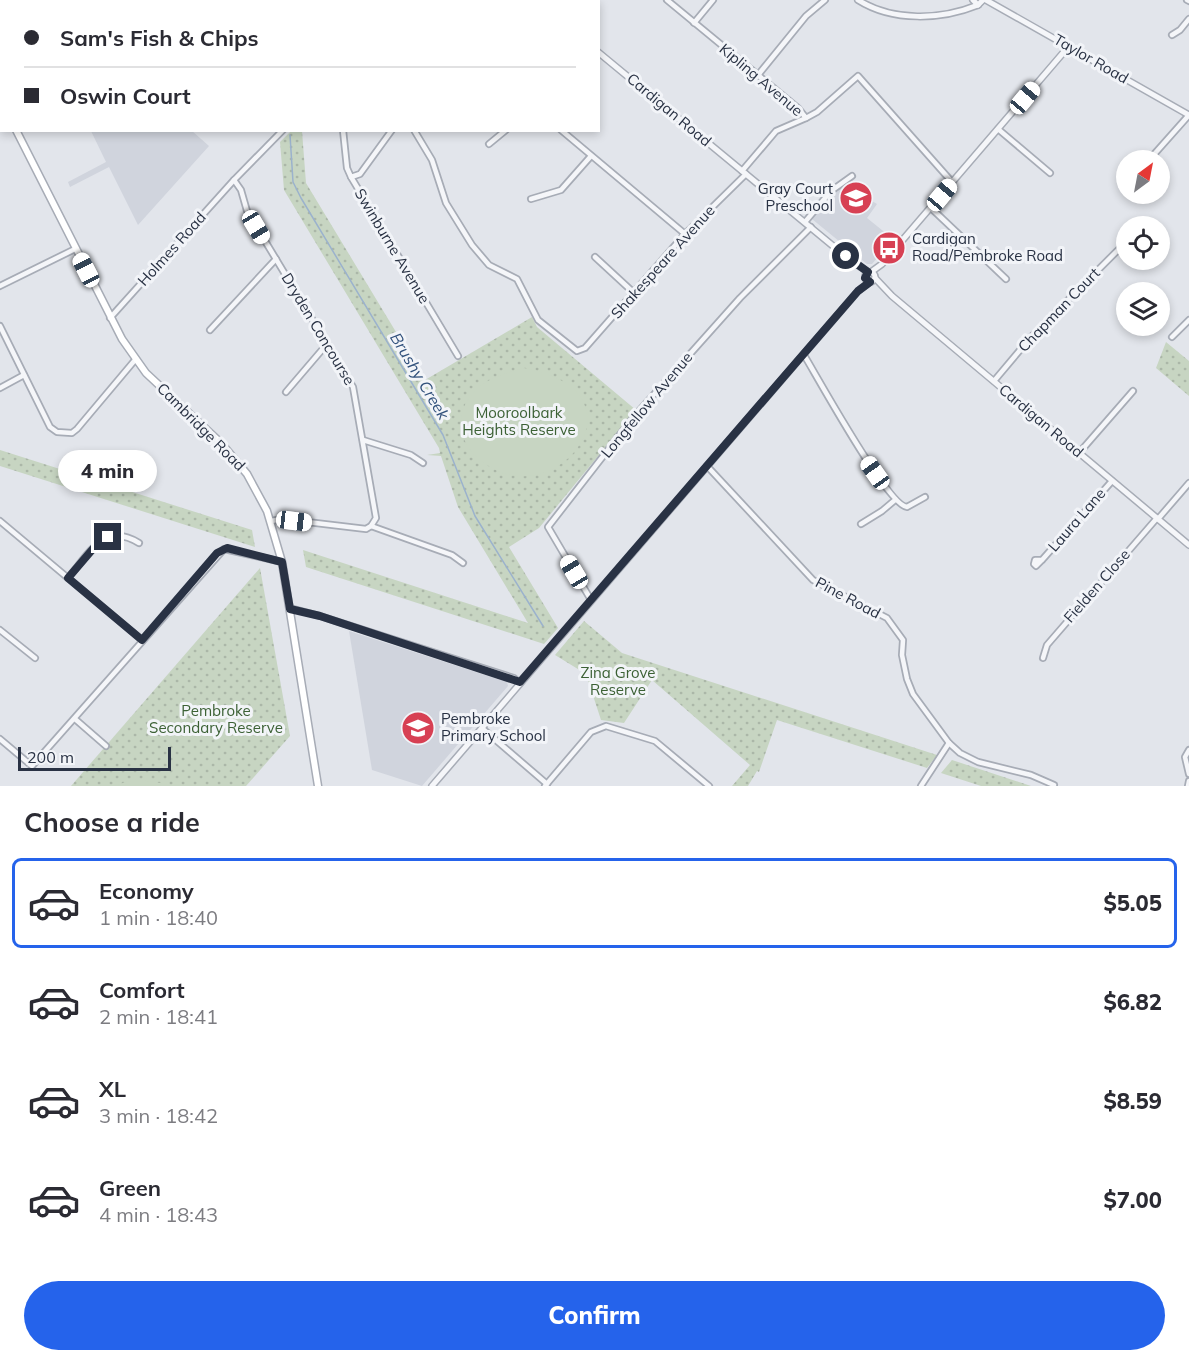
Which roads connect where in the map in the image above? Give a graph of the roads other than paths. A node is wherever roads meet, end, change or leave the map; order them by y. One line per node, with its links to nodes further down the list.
1 (667, 0): 7 (street, Kipling Avenue)
2 (713, 0): 7 (street)
3 (825, 0): 11 (street)
4 (858, 0): 5 (street, Taylor Road)
5 (979, 1): 9 (street, Taylor Road)
6 (1189, 19): 8 (street)
7 (694, 23): 11 (street, Kipling Avenue)
8 (1172, 35)
9 (1069, 46): 12 (street, Taylor Road); 14 (street)
10 (600, 54): 25 (street, Cardigan Road)
11 (758, 75): 13 (street, Kipling Avenue)
12 (1189, 115): 23 (street)
13 (806, 118): 25 (street, Shakespeare Avenue); 30 (street, Kipling Avenue)
14 (998, 129): 26 (street); 30 (street)
15 (17, 132): 36 (main road, Cambridge Road)
16 (281, 132): 29 (street)
17 (343, 132): 28 (street, Swinburne Avenue)
18 (391, 132): 28 (street)
19 (415, 132): 43 (street, Shakespeare Avenue)
20 (504, 132): 22 (street)
21 (563, 132): 24 (street)
22 (489, 144)
23 (1158, 150)
24 (591, 156): 31 (street); 35 (street)
25 (744, 172): 33 (street, Cardigan Road); 35 (street, Shakespeare Avenue)
26 (1050, 172)
27 (852, 176): 33 (street)
28 (351, 177): 51 (street, Swinburne Avenue)
29 (234, 180): 39 (street, Dryden Concourse); 44 (street, Holmes Road)
30 (952, 182): 32 (street)
31 (531, 199)
32 (931, 208): 40 (street); 41 (street)
33 (805, 222): 34 (street, Cardigan Road)
34 (811, 227): 40 (street, Cardigan Road); 77 (street, Longfellow Avenue)
35 (685, 234): 43 (street, Shakespeare Avenue)
36 (75, 249): 42 (street); 44 (main road, Cambridge Road)
37 (1116, 252): 54 (street, Chapman Court)
38 (594, 256): 43 (street)
39 (276, 259): 47 (street); 49 (street, Dryden Concourse)
40 (870, 277): 50 (street); 54 (street, Cardigan Road)
41 (1006, 279)
42 (0, 286)
43 (634, 293)
44 (110, 318): 52 (main road, Cambridge Road)
45 (1189, 320): 48 (street)
46 (0, 326): 53 (street)
47 (210, 330)
48 (1172, 337)
49 (327, 344): 57 (street); 58 (street, Dryden Concourse)
50 (804, 355): 61 (street); 65 (street)
51 (458, 356)
52 (135, 360): 53 (street); 68 (main road, Cambridge Road)
53 (24, 375): 55 (street)
54 (994, 381): 59 (street, Cardigan Road)
55 (0, 388)
56 (1133, 391): 59 (street)
57 (286, 392)
58 (363, 440): 60 (street); 70 (street, Dryden Concourse)
59 (1079, 453): 62 (street, Cardigan Road)
60 (423, 463)
61 (707, 466): 77 (street); 87 (street, Pine Road)
62 (1112, 481): 66 (street, Cardigan Road); 73 (street, Laura Lane)
63 (1189, 483): 66 (street, Fielden Close)
64 (925, 497): 65 (street)
65 (895, 500): 69 (street)
66 (1158, 519): 72 (street, Cardigan Road); 82 (street, Fielden Close)
67 (0, 521): 76 (street)
68 (271, 521): 70 (street); 74 (main road, Cambridge Road)
69 (861, 524)
70 (371, 526): 75 (street)
71 (139, 543): 76 (street)
72 (1189, 545)
73 (1042, 560)
74 (282, 562): 78 (main road, Cambridge Road); 80 (street)
75 (463, 563)
76 (68, 578): 80 (street)
77 (591, 600): 83 (street)
78 (290, 609): 83 (street); 94 (main road, Cambridge Road)
79 (0, 630): 81 (street)
80 (142, 640): 84 (street)
81 (35, 658)
82 (1043, 658)
83 (520, 682): 85 (street)
84 (75, 718): 86 (street); 88 (street)
85 (483, 729): 92 (street); 95 (street)
86 (0, 740)
87 (949, 743): 93 (street, Pine Road); 97 (street)
88 (105, 746)
89 (1189, 750): 90 (street)
90 (1189, 774)
91 (1189, 781): 98 (street)
92 (546, 785): 96 (street)
93 (1054, 785)
94 (318, 786)
95 (432, 786)
96 (709, 786)
97 (921, 786)
98 (1188, 786)

